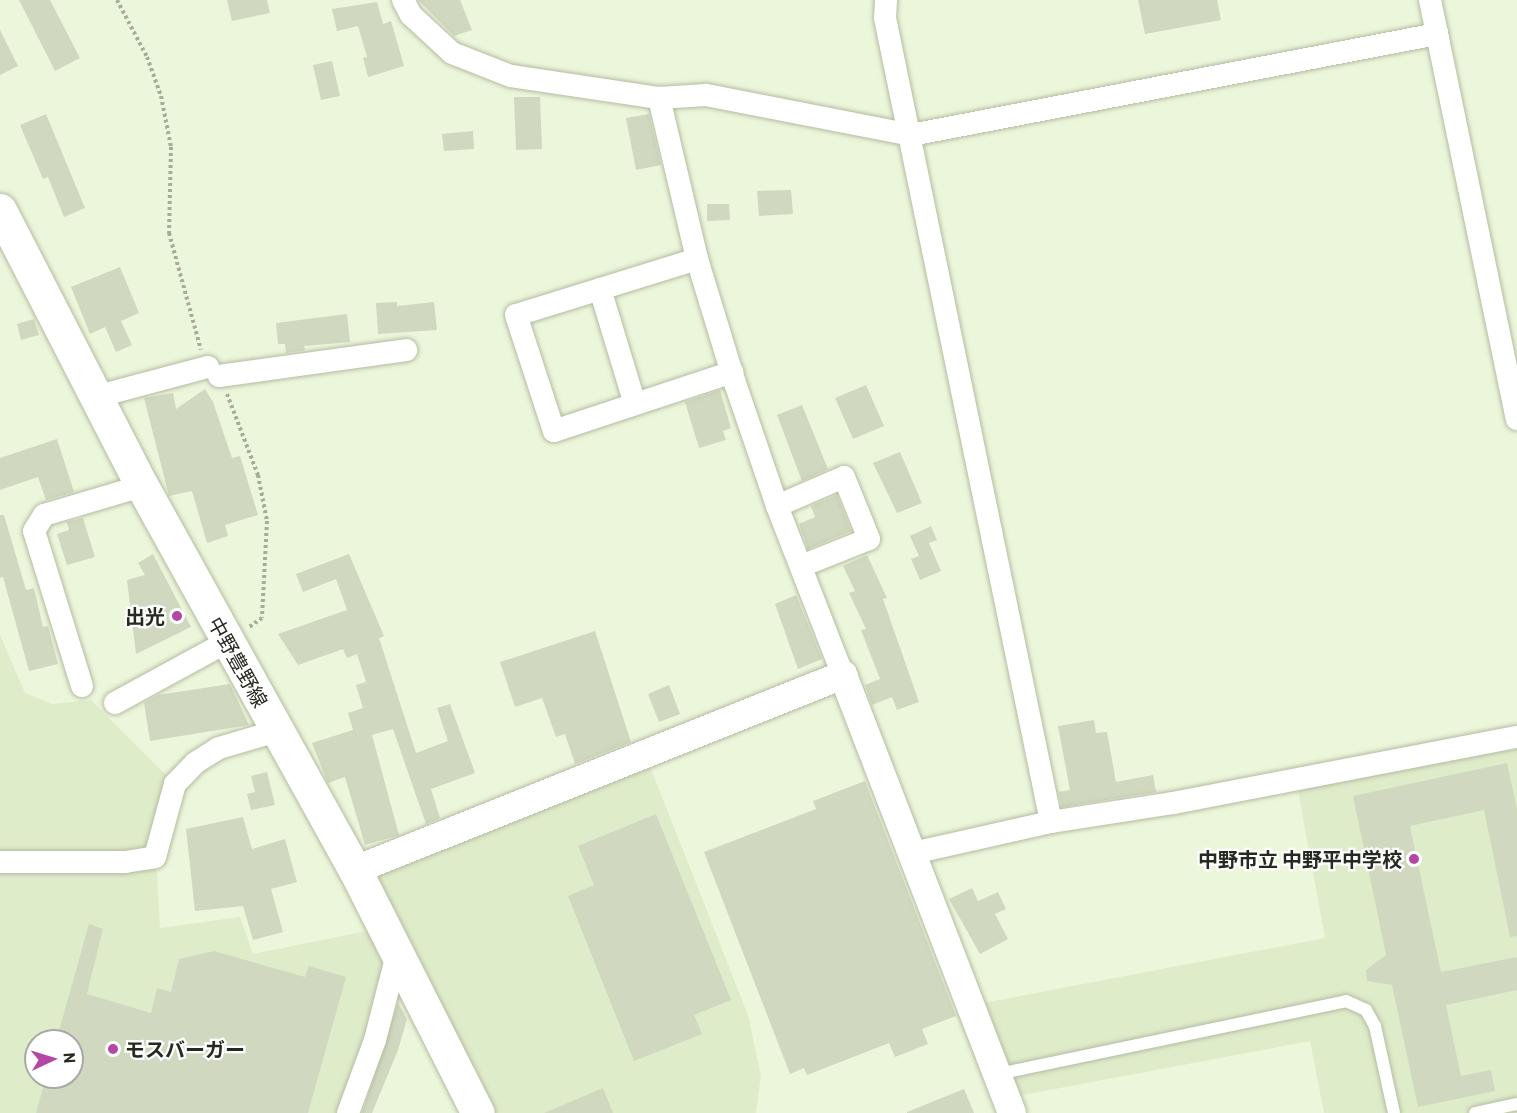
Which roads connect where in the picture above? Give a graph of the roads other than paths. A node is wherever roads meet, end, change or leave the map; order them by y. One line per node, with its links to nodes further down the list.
1 (403, 0): 5 (street)
2 (886, 0): 6 (street)
3 (1430, 0): 4 (street)
4 (1437, 34): 6 (street); 14 (street)
5 (659, 98): 6 (street); 8 (street)
6 (911, 135): 24 (street)
7 (3, 223): 12 (main road, 中野豊野線)
8 (697, 259): 9 (street); 11 (street)
9 (600, 289): 13 (street); 13 (street)
10 (406, 350): 12 (street)
11 (732, 372): 13 (street); 16 (street)
12 (95, 397): 15 (main road, 中野豊野線)
13 (635, 404)
14 (1517, 419)
15 (142, 486): 18 (main road, 中野豊野線); 20 (street)
16 (777, 506): 17 (street); 17 (street)
17 (801, 566): 19 (street)
18 (227, 642): 21 (street); 22 (main road, 中野豊野線)
19 (843, 675): 25 (street); 27 (street)
20 (82, 686)
21 (115, 703)
22 (277, 732): 26 (street); 27 (main road, 中野豊野線)
23 (1517, 737): 24 (street)
24 (1051, 822): 25 (street)
25 (913, 853): 29 (street)
26 (0, 862)
27 (354, 870): 28 (main road, 中野豊野線)
28 (396, 958): 31 (street); 32 (main road, 中野豊野線)
29 (998, 1074): 33 (street); 34 (lane)
30 (1517, 1104): 35 (lane)
31 (348, 1113)
32 (478, 1113)
33 (1012, 1113)
34 (1394, 1113)
35 (1475, 1113)

